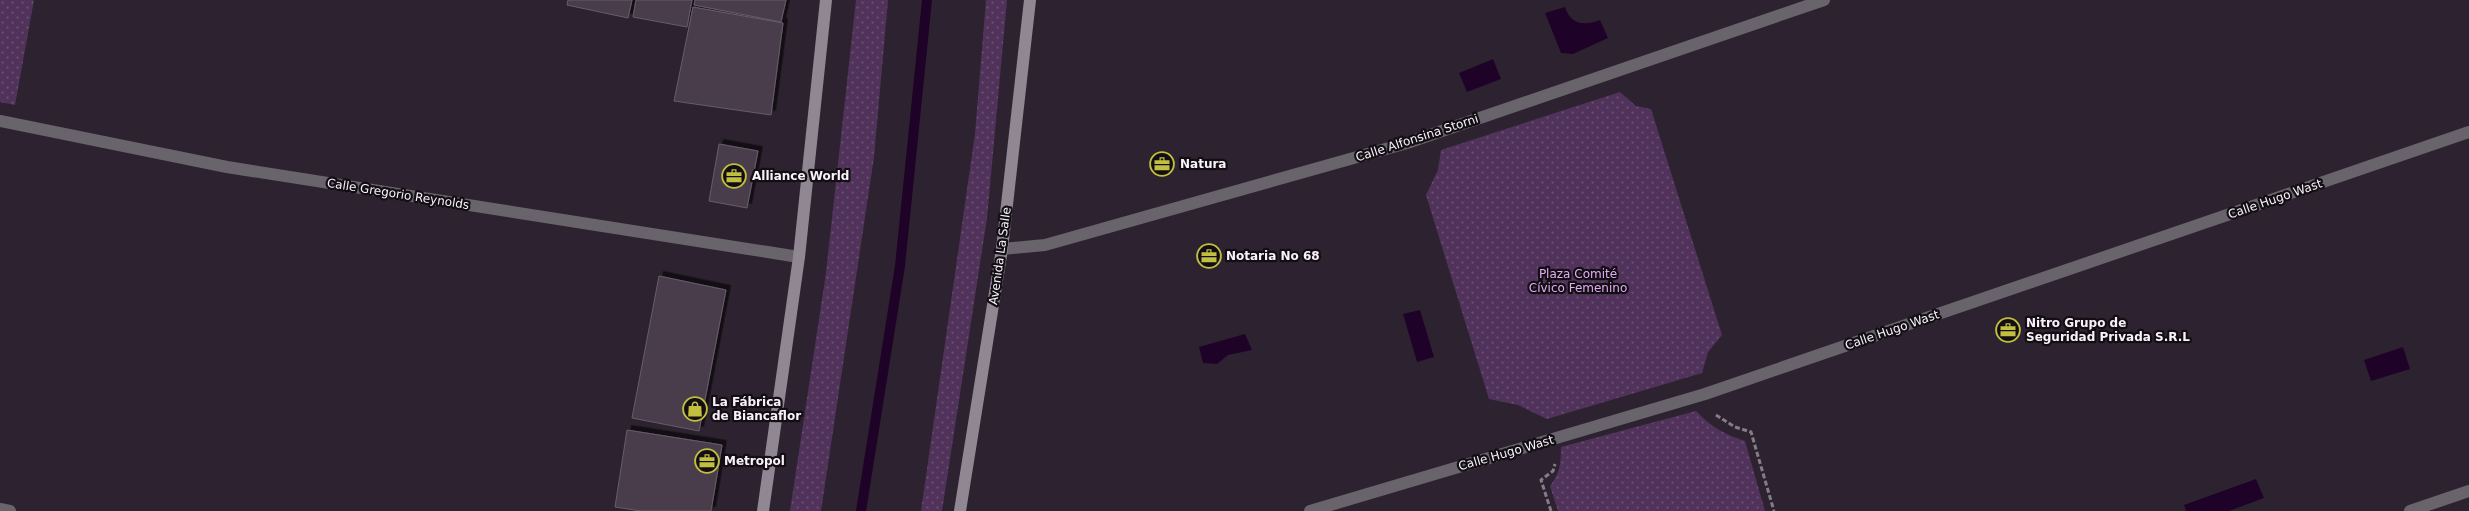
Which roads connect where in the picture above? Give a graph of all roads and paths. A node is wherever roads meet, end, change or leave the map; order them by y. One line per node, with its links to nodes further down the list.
1 (826, 0): 7 (main road)
2 (1030, 0): 6 (main road, Avenida La Salle)
3 (1824, 0): 6 (street, Calle Alfonsina Storni)
4 (0, 121): 7 (street, Calle Gregorio Reynolds)
5 (2469, 132): 8 (street, Calle Hugo Wast)
6 (1002, 249): 14 (main road, Avenida La Salle)
7 (799, 257): 13 (main road)
8 (1705, 394): 9 (street, Calle Hugo Wast); 17 (path)
9 (1552, 440): 15 (street, Calle Hugo Wast); 16 (path)
10 (2469, 491): 18 (street)
11 (0, 509): 12 (street)
12 (10, 511)
13 (763, 511)
14 (960, 511)
15 (1310, 511)
16 (1551, 511)
17 (1774, 511)
18 (2410, 511)

